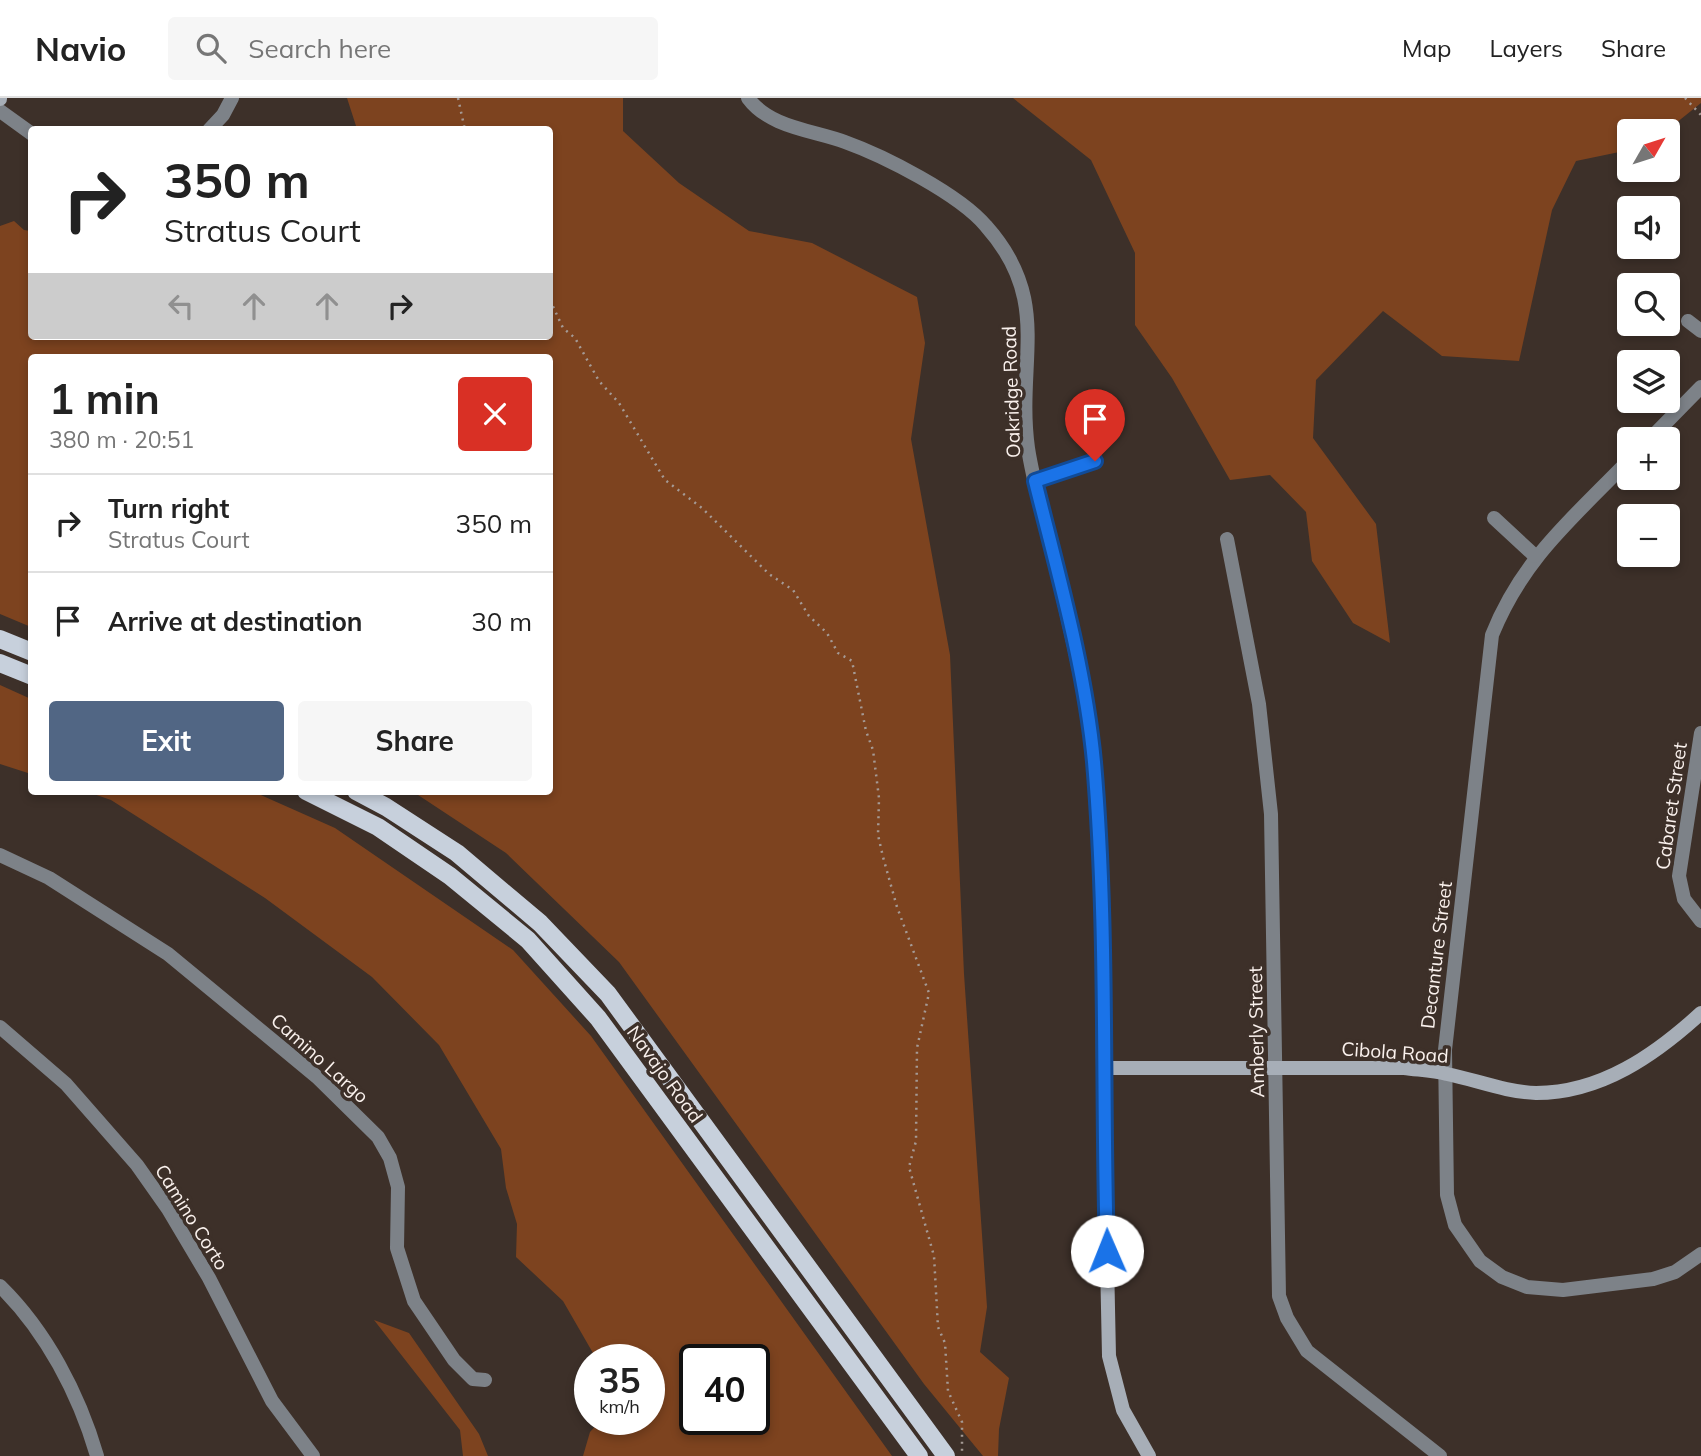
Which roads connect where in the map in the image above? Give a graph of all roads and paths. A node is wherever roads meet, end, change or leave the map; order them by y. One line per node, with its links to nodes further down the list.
1 (232, 98): 7 (street)
2 (458, 98): 8 (path)
3 (748, 98): 17 (street, Oakridge Road)
4 (1685, 98): 6 (path)
5 (0, 111): 9 (street)
6 (1701, 115)
7 (213, 126)
8 (464, 126)
9 (28, 131)
10 (553, 306): 38 (path)
11 (1688, 321): 12 (street)
12 (1701, 331)
13 (1701, 387): 14 (street)
14 (1662, 427)
15 (1095, 461): 17 (street)
16 (1617, 472): 20 (street, Decanture Street)
17 (1035, 481): 33 (street, Oakridge Road)
18 (1494, 518): 20 (street)
19 (1227, 539): 32 (street, Amberly Street)
20 (1535, 556): 34 (street, Decanture Street)
21 (0, 639): 22 (main road)
22 (28, 650)
23 (0, 663): 24 (main road)
24 (28, 674)
25 (1701, 733): 29 (street, Cabaret Street)
26 (314, 795): 41 (main road, Navajo Road)
27 (364, 795): 38 (main road, Navajo Road)
28 (0, 855): 37 (street, Camino Largo)
29 (1701, 921)
30 (1701, 1013): 34 (street, Cibola Road)
31 (0, 1027): 40 (street, Camino Corto)
32 (1276, 1066): 33 (street, Cibola Road); 34 (street, Cibola Road); 43 (street, Amberly Street)
33 (1103, 1068): 42 (street, Oakridge Road)
34 (1444, 1073): 35 (street, Decanture Street)
35 (1701, 1254)
36 (0, 1286): 39 (street)
37 (485, 1380)
38 (954, 1454)
39 (97, 1456)
40 (313, 1456)
41 (919, 1456)
42 (1149, 1456)
43 (1440, 1456)

